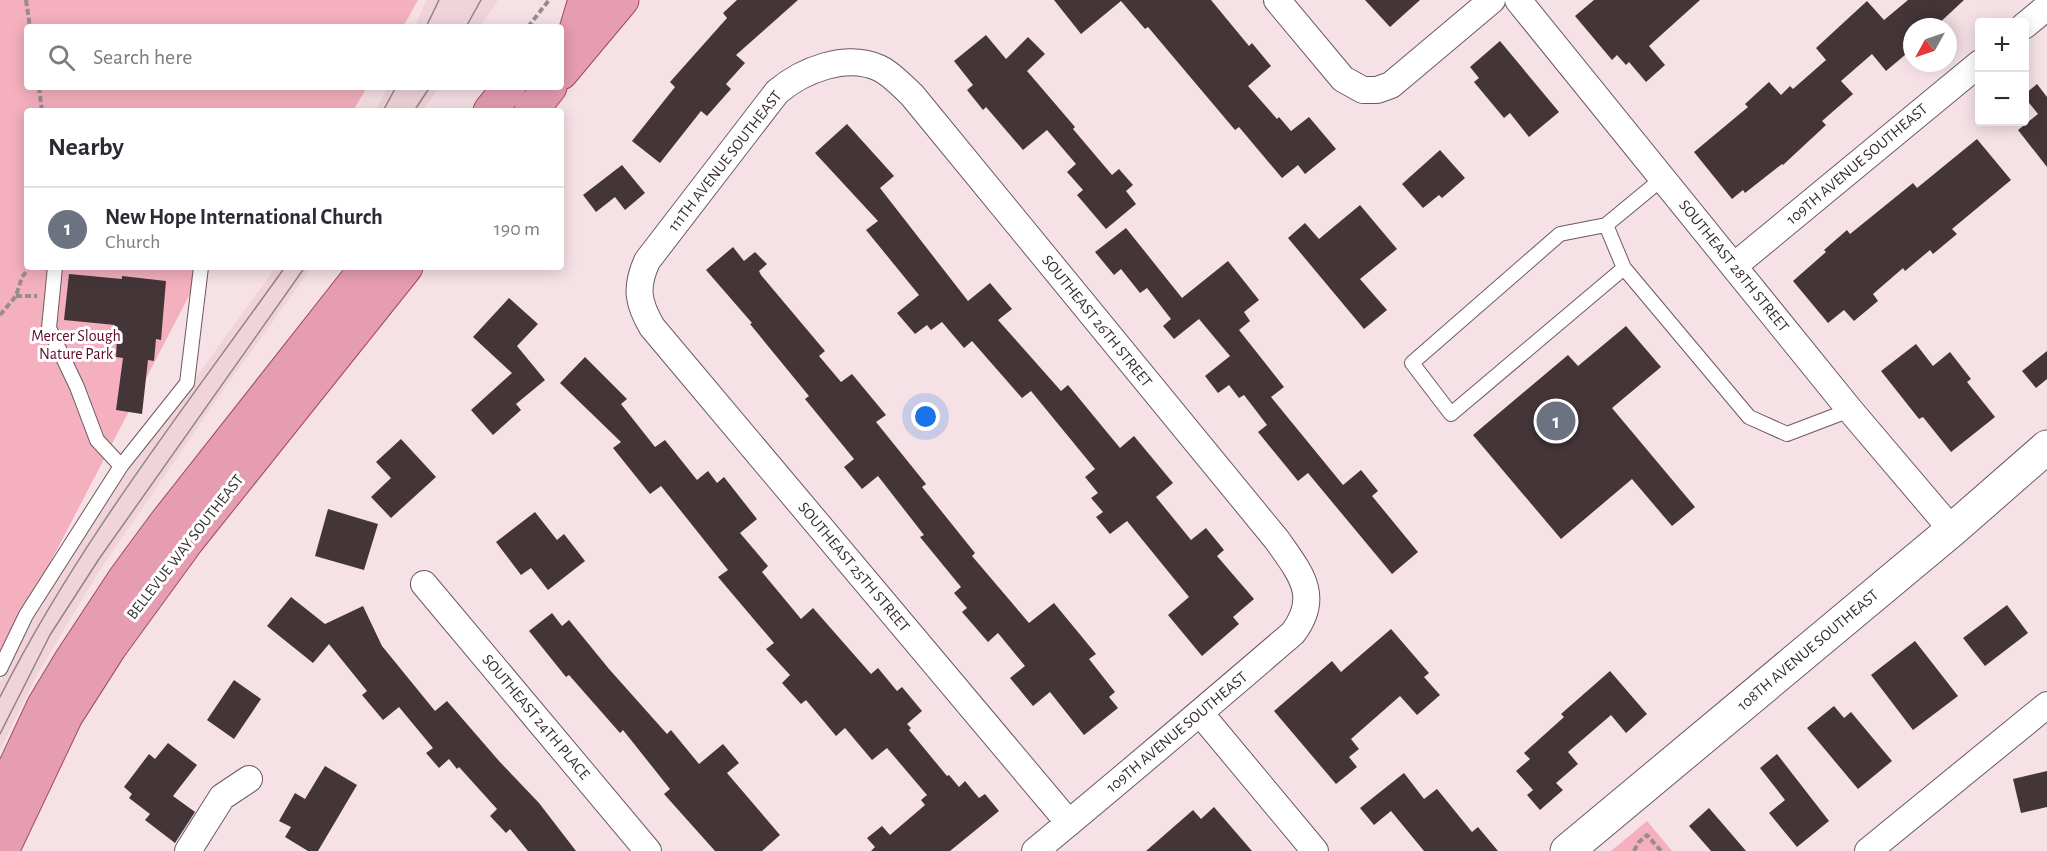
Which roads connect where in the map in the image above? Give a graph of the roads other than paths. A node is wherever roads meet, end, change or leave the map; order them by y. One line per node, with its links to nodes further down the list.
1 (577, 0): 9 (main road)
2 (585, 0): 11 (main road)
3 (622, 0): 13 (main road)
4 (1277, 0): 5 (street)
5 (1492, 0)
6 (1518, 0): 18 (street, SOUTHEAST 28TH STREET)
7 (2047, 7): 8 (street)
8 (2029, 23)
9 (558, 24)
10 (859, 63): 26 (street, 111TH AVENUE SOUTHEAST); 32 (street, SOUTHEAST 26TH STREET)
11 (564, 65)
12 (1975, 67): 20 (street, 109TH AVENUE SOUTHEAST)
13 (564, 68)
14 (507, 90): 16 (main road)
15 (548, 90): 17 (main road)
16 (492, 108)
17 (533, 108)
18 (1663, 178): 19 (lane); 20 (street, SOUTHEAST 28TH STREET)
19 (1606, 225): 21 (lane); 21 (lane)
20 (1734, 266): 27 (street, SOUTHEAST 28TH STREET)
21 (1624, 268): 27 (lane)
22 (55, 270): 29 (lane)
23 (201, 270): 29 (lane)
24 (365, 270): 37 (main road, BELLEVUE WAY SOUTHEAST)
25 (404, 270): 39 (main road, BELLEVUE WAY SOUTHEAST)
26 (642, 309): 38 (street, SOUTHEAST 25TH STREET)
27 (1850, 410): 30 (street, SOUTHEAST 28TH STREET)
28 (2047, 447): 30 (street, 108TH AVENUE SOUTHEAST)
29 (122, 466): 33 (lane)
30 (1952, 530): 44 (street, 108TH AVENUE SOUTHEAST)
31 (424, 584): 41 (street, SOUTHEAST 24TH PLACE)
32 (1307, 604): 35 (street, 109TH AVENUE SOUTHEAST)
33 (0, 669)
34 (2047, 705): 45 (street)
35 (1200, 713): 38 (street, 109TH AVENUE SOUTHEAST); 43 (street)
36 (249, 779): 40 (street)
37 (0, 799)
38 (1069, 824): 42 (street, 109TH AVENUE SOUTHEAST)
39 (2, 851)
40 (188, 851)
41 (648, 851)
42 (1035, 851)
43 (1315, 851)
44 (1567, 851)
45 (1868, 851)

